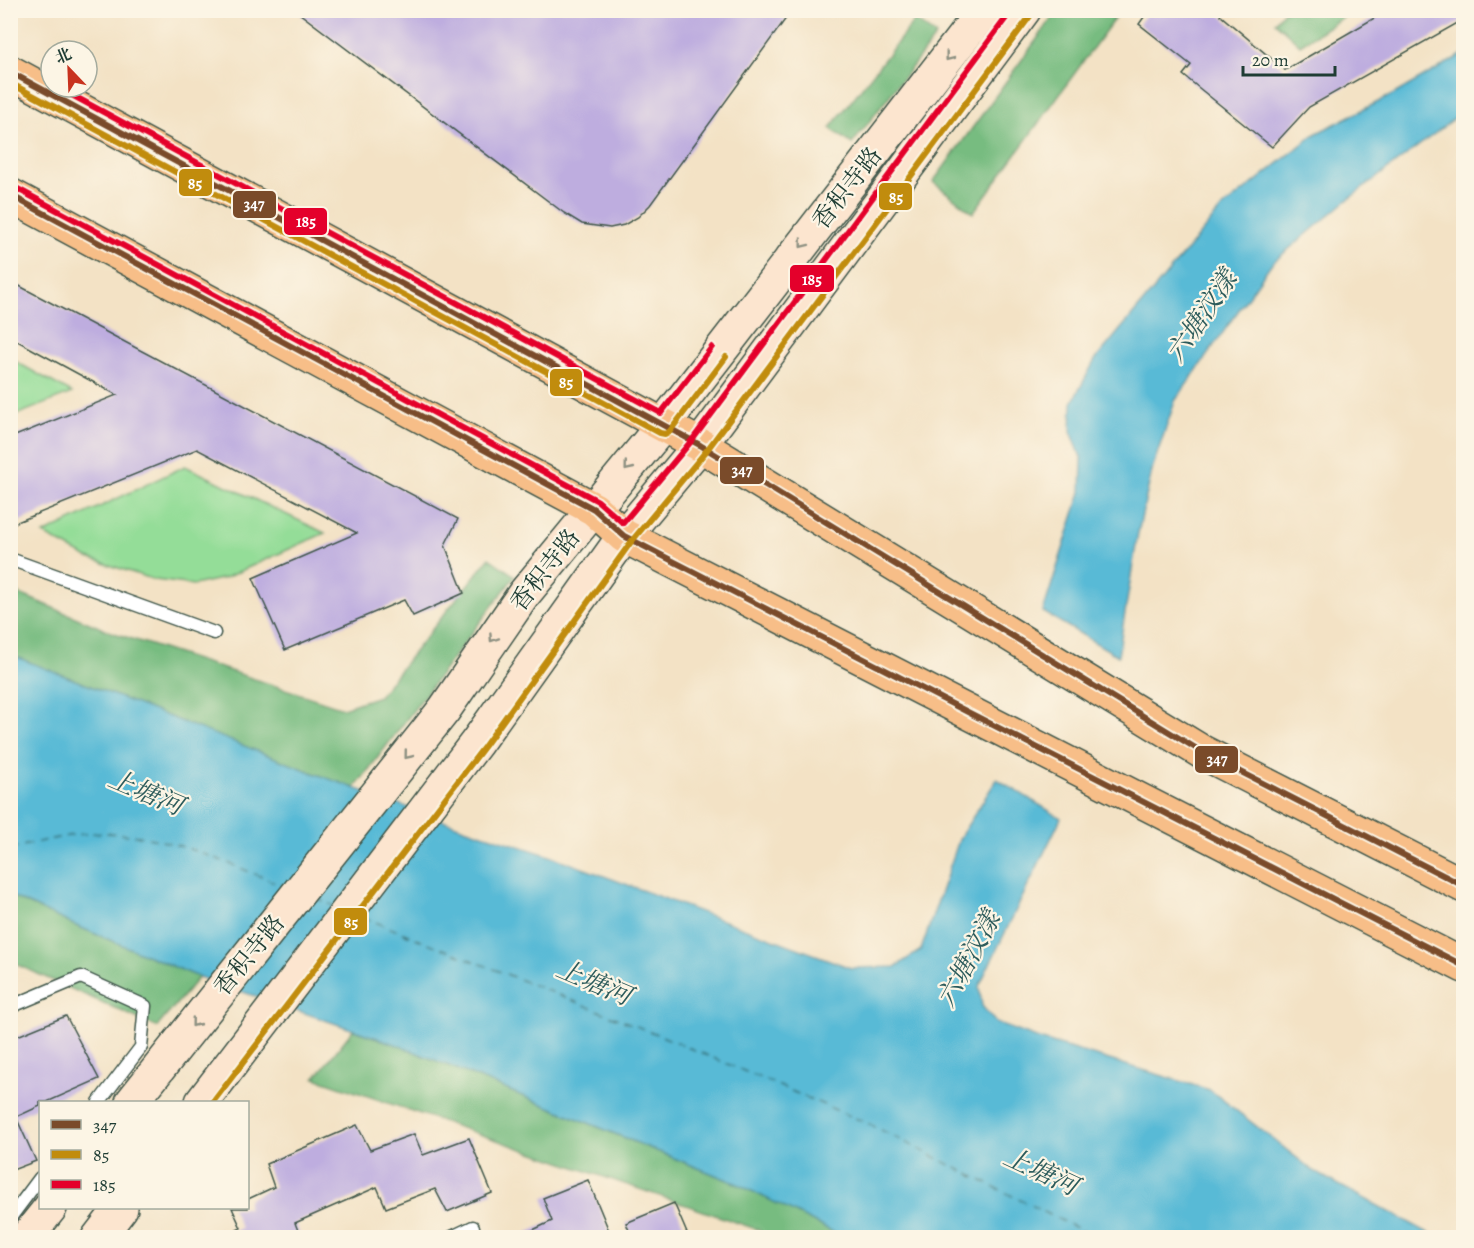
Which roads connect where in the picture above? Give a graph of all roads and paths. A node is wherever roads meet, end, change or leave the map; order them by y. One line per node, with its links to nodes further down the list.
1 (984, 10): 5 (main road, 香积寺路, one-way to 5)
2 (1024, 10): 6 (main road, 香积寺路)
3 (10, 72): 5 (main road)
4 (10, 195): 7 (main road)
5 (663, 425): 6 (main road); 7 (main road, 香积寺路, one-way to 7)
6 (700, 446): 8 (main road, 香积寺路); 11 (main road)
7 (594, 509): 8 (main road); 15 (main road, 香积寺路, one-way to 15)
8 (624, 536): 12 (main road); 16 (main road, 香积寺路)
9 (10, 559): 10 (lane)
10 (214, 633)
11 (1464, 886)
12 (1464, 966)
13 (10, 1008): 14 (lane)
14 (100, 1101)
15 (133, 1101)
16 (203, 1101)
17 (39, 1179): 20 (lane)
18 (49, 1209): 22 (main road)
19 (120, 1209): 23 (main road)
20 (10, 1218)
21 (474, 1227): 24 (lane)
22 (26, 1238)
23 (98, 1238)
24 (450, 1238)

